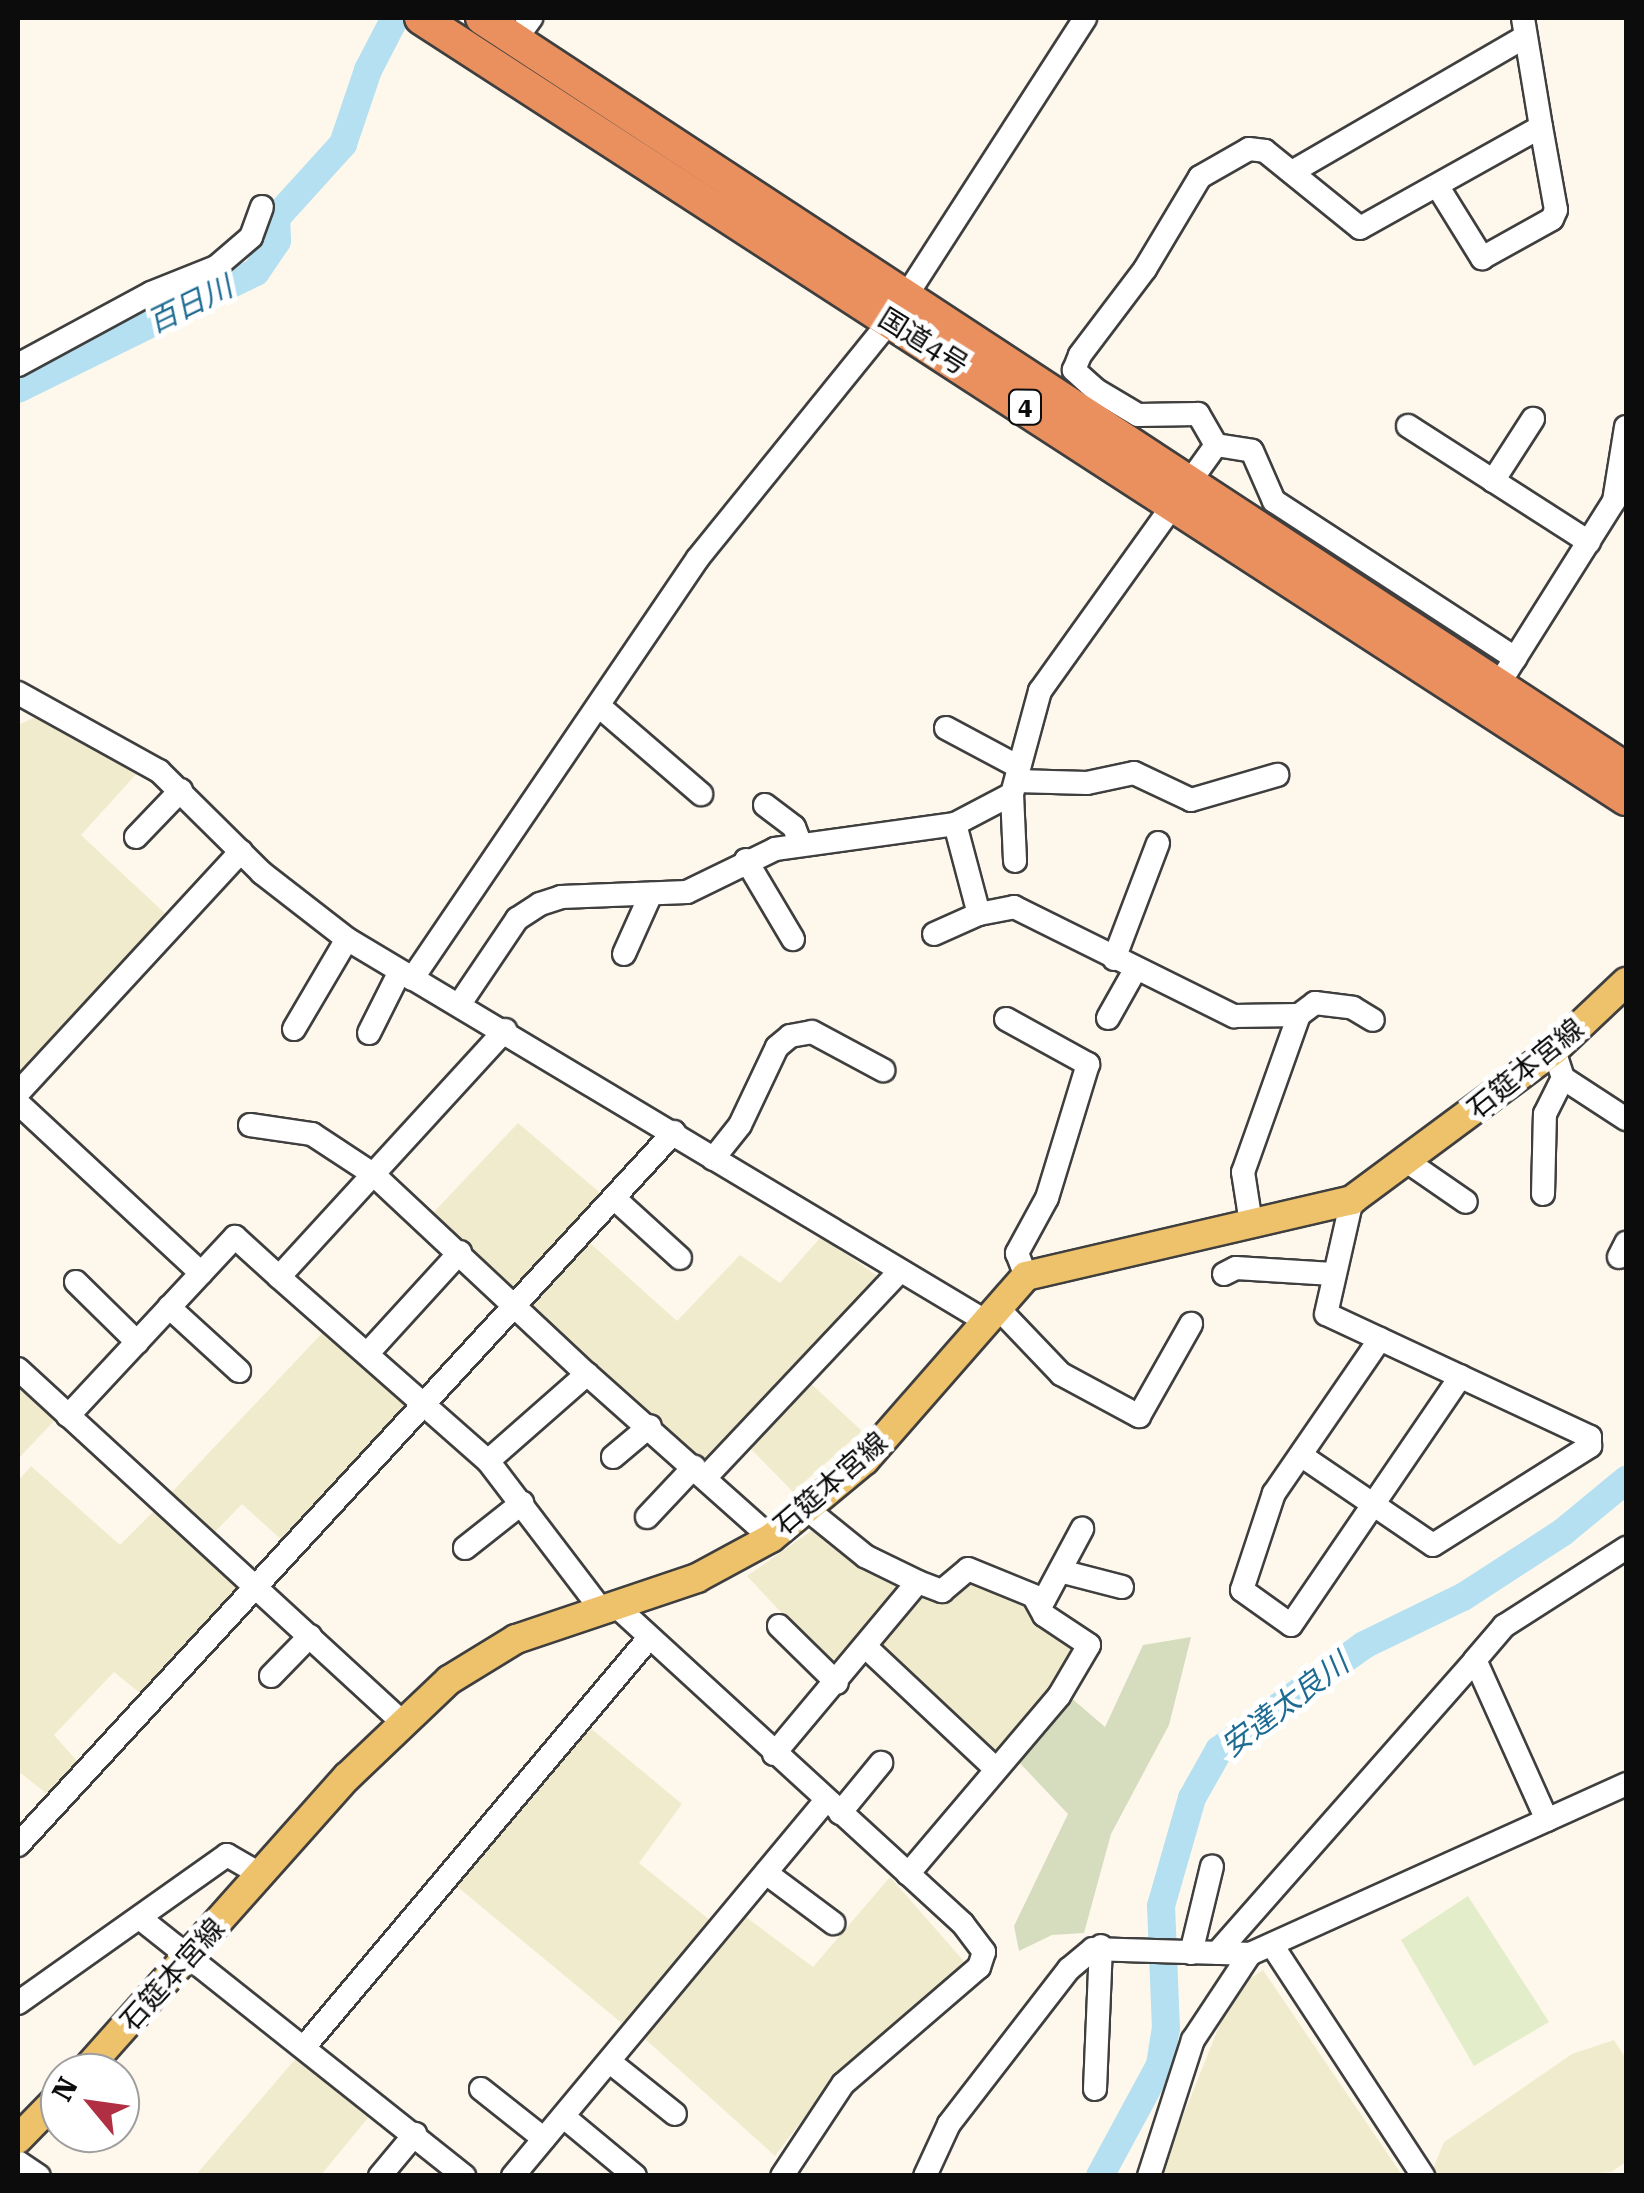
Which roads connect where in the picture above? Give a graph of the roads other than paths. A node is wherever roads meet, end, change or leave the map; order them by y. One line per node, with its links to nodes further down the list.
1 (421, 18): 10 (highway, 国道4号 / 4)
2 (482, 18): 5 (highway, 国道4号 / 4)
3 (1085, 18): 10 (street)
4 (1524, 27): 6 (street); 7 (street)
5 (524, 28): 10 (highway, 国道4号 / 4)
6 (1540, 126): 8 (street); 8 (street)
7 (1292, 172): 8 (street); 15 (street)
8 (1438, 188)
9 (262, 207): 11 (street)
10 (896, 310): 17 (highway, 国道4号 / 4); 21 (street)
11 (18, 365)
12 (1532, 419): 16 (street)
13 (1408, 426): 16 (street)
14 (1626, 427): 18 (street)
15 (1216, 445): 17 (street); 19 (street)
16 (1493, 481): 18 (street)
17 (1183, 492): 19 (highway, 国道4号 / 4); 25 (street); 28 (highway, 国道4号 / 4)
18 (1589, 542): 19 (street)
19 (1507, 670): 23 (highway, 国道4号 / 4)
20 (21, 702): 26 (street)
21 (599, 706): 27 (street); 44 (street)
22 (946, 728): 25 (street)
23 (1626, 769)
24 (1277, 774): 25 (street)
25 (1016, 781): 30 (street); 36 (street)
26 (182, 790): 31 (street); 34 (street)
27 (701, 794)
28 (1626, 799)
29 (766, 805): 33 (street)
30 (955, 824): 33 (street); 38 (street)
31 (136, 837)
32 (1158, 842): 43 (street)
33 (801, 845): 35 (street)
34 (241, 850): 40 (street); 57 (street)
35 (746, 860): 37 (street); 41 (street)
36 (1015, 861)
37 (650, 894): 42 (street); 46 (street)
38 (979, 914): 39 (street); 43 (street)
39 (934, 934)
40 (347, 939): 44 (street); 51 (street)
41 (794, 939)
42 (624, 954)
43 (1125, 964): 47 (street); 48 (street)
44 (406, 975): 46 (street); 53 (street)
45 (1626, 982): 54 (main road, 石筵本宮線)
46 (459, 1004): 52 (street)
47 (1299, 1015): 50 (street); 69 (street)
48 (1108, 1018)
49 (1006, 1019): 76 (street)
50 (1372, 1020)
51 (294, 1028)
52 (505, 1030): 61 (street); 64 (street)
53 (369, 1033)
54 (1554, 1050): 56 (street); 63 (main road, 石筵本宮線)
55 (882, 1070): 62 (street)
56 (1563, 1078): 59 (street); 65 (street)
57 (18, 1093)
58 (18, 1103): 73 (street)
59 (1626, 1119)
60 (250, 1125): 64 (street)
61 (674, 1132): 62 (street); 66 (street)
62 (713, 1159): 72 (street)
63 (1408, 1162): 67 (main road, 石筵本宮線); 68 (street)
64 (373, 1174): 70 (street); 77 (street)
65 (1544, 1194)
66 (614, 1198): 71 (street); 79 (street)
67 (1352, 1200): 69 (main road, 石筵本宮線); 75 (street)
68 (1466, 1202)
69 (1251, 1223): 76 (main road, 石筵本宮線)
70 (460, 1252): 79 (street); 85 (street)
71 (680, 1258)
72 (900, 1270): 81 (street); 96 (street)
73 (201, 1273): 77 (street); 80 (street)
74 (1224, 1274): 75 (street)
75 (1333, 1274): 83 (street)
76 (1026, 1276): 81 (main road, 石筵本宮線)
77 (278, 1277): 85 (street)
78 (76, 1282): 84 (street)
79 (517, 1306): 88 (street); 90 (street)
80 (170, 1307): 84 (street); 87 (street)
81 (992, 1314): 82 (street); 99 (main road, 石筵本宮線)
82 (1191, 1324)
83 (1380, 1339): 89 (street); 93 (street)
84 (137, 1342): 91 (street)
85 (366, 1354): 90 (street)
86 (18, 1369): 91 (street)
87 (238, 1371)
88 (588, 1374): 92 (street); 95 (street)
89 (1461, 1376): 98 (street); 98 (street)
90 (424, 1405): 95 (street); 107 (street)
91 (68, 1416): 107 (street)
92 (650, 1426): 94 (street); 96 (street)
93 (1302, 1456): 98 (street); 98 (street)
94 (613, 1457)
95 (488, 1461): 97 (street)
96 (699, 1473): 100 (street); 102 (street)
97 (522, 1503): 103 (street); 110 (street)
98 (1374, 1504)
99 (808, 1509): 102 (main road, 石筵本宮線); 106 (street)
100 (647, 1517)
101 (1082, 1529): 105 (street)
102 (771, 1538): 110 (main road, 石筵本宮線)
103 (465, 1548)
104 (1626, 1548): 115 (street)
105 (1060, 1571): 108 (street); 109 (street)
106 (918, 1582): 109 (street); 114 (street)
107 (256, 1587): 112 (street); 125 (street)
108 (1122, 1587)
109 (1036, 1599): 121 (street)
110 (607, 1606): 113 (street); 118 (main road, 石筵本宮線)
111 (779, 1626): 117 (street)
112 (310, 1636): 116 (street); 118 (street)
113 (649, 1638): 119 (street); 138 (street)
114 (868, 1649): 117 (street); 121 (street)
115 (1475, 1660): 124 (street); 135 (street)
116 (271, 1676)
117 (836, 1683): 119 (street)
118 (401, 1721): 129 (main road, 石筵本宮線)
119 (774, 1754): 123 (street)
120 (881, 1762): 123 (street)
121 (996, 1769): 128 (street)
122 (1626, 1784): 124 (street)
123 (833, 1806): 127 (street); 128 (street)
124 (1547, 1820): 133 (street)
125 (18, 1846)
126 (1212, 1866): 134 (street)
127 (766, 1873): 131 (street); 140 (street)
128 (908, 1874): 155 (street)
129 (261, 1875): 130 (street); 136 (main road, 石筵本宮線)
130 (142, 1918): 136 (street); 137 (street)
131 (833, 1924)
132 (1104, 1945): 134 (street); 142 (street); 156 (street)
133 (1261, 1949): 135 (street); 157 (street); 158 (street)
134 (1189, 1953): 135 (street)
135 (1217, 1953)
136 (192, 1956): 138 (street); 139 (main road, 石筵本宮線)
137 (18, 2004)
138 (305, 2046): 146 (street)
139 (101, 2053)
140 (610, 2062): 143 (street); 145 (street)
141 (480, 2089): 148 (street)
142 (1095, 2089)
143 (676, 2114)
144 (40, 2117): 147 (main road)
145 (564, 2117): 148 (street); 154 (street)
146 (415, 2134): 151 (street); 152 (street)
147 (18, 2140)
148 (544, 2140): 153 (street)
149 (18, 2162): 150 (street)
150 (39, 2176)
151 (380, 2176)
152 (464, 2176)
153 (513, 2176)
154 (635, 2176)
155 (782, 2176)
156 (924, 2176)
157 (1149, 2176)
158 (1423, 2176)

